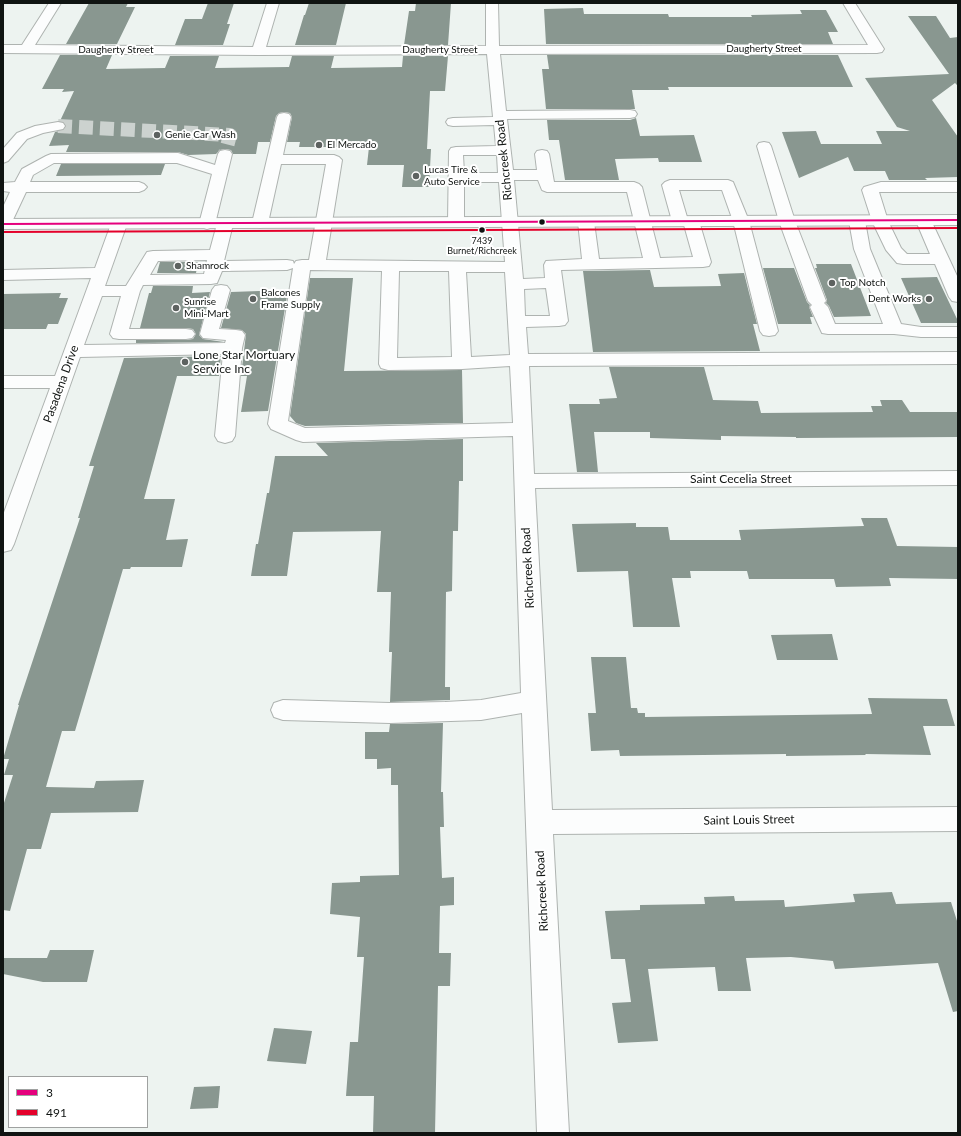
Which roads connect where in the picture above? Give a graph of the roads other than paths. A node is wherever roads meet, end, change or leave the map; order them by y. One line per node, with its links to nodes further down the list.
1 (55, 3): 6 (street)
2 (273, 3): 8 (street)
3 (492, 3): 7 (street, Richcreek Road)
4 (849, 3): 7 (street, Daugherty Street)
5 (3, 49): 6 (street, Daugherty Street)
6 (26, 49): 8 (street, Daugherty Street)
7 (493, 50): 8 (street, Daugherty Street); 11 (street, Richcreek Road)
8 (258, 51)
9 (630, 114): 11 (street)
10 (284, 117): 19 (street)
11 (500, 118): 12 (street); 15 (street, Richcreek Road)
12 (452, 122)
13 (58, 126): 18 (street)
14 (764, 146): 33 (street)
15 (503, 150): 22 (street, Richcreek Road); 23 (street)
16 (225, 154): 20 (street)
17 (542, 154): 21 (street)
18 (3, 158)
19 (275, 159): 39 (street); 40 (street)
20 (221, 172): 25 (street); 43 (street)
21 (545, 175): 22 (street); 30 (street)
22 (506, 176): 23 (street); 29 (street, Richcreek Road)
23 (456, 177): 37 (street)
24 (3, 187): 25 (street)
25 (20, 187): 26 (street); 41 (street)
26 (139, 187)
27 (958, 187): 35 (street)
28 (958, 220): 36 (street)
29 (511, 221): 37 (street); 38 (street); 55 (street, Richcreek Road)
30 (641, 221): 31 (street); 38 (street); 47 (street)
31 (686, 221): 32 (street); 32 (street); 47 (street)
32 (741, 221): 33 (street); 63 (street)
33 (787, 221): 34 (street); 62 (street)
34 (857, 221): 35 (street); 62 (street)
35 (880, 221): 36 (street); 45 (street)
36 (924, 221): 45 (street)
37 (456, 222): 40 (street)
38 (586, 222): 48 (street)
39 (260, 223): 40 (street); 44 (street)
40 (324, 223): 50 (street)
41 (3, 224): 42 (street)
42 (119, 224): 43 (street); 53 (street, Pasadena Drive)
43 (207, 224): 44 (street)
44 (225, 224): 46 (street)
45 (940, 259): 60 (street)
46 (215, 261): 49 (street); 57 (street); 57 (street)
47 (653, 263): 48 (street)
48 (591, 264): 56 (street)
49 (288, 265)
50 (317, 265): 51 (street); 73 (street)
51 (391, 266): 52 (street); 70 (street)
52 (457, 267): 55 (street); 70 (street)
53 (101, 273): 54 (street); 59 (street, Pasadena Drive)
54 (3, 275)
55 (513, 275): 56 (street); 61 (street, Richcreek Road)
56 (554, 283): 61 (street)
57 (135, 286): 59 (street); 65 (street)
58 (221, 290): 65 (street)
59 (95, 291): 67 (street, Pasadena Drive)
60 (958, 297)
61 (517, 322): 69 (street, Richcreek Road)
62 (894, 329): 64 (street)
63 (769, 331)
64 (958, 332)
65 (209, 334): 66 (street)
66 (233, 348): 67 (street); 74 (street)
67 (73, 351): 72 (street, Pasadena Drive)
68 (958, 358): 69 (street)
69 (519, 360): 70 (street); 73 (street, Richcreek Road)
70 (462, 363)
71 (3, 382): 72 (street)
72 (62, 382): 77 (street, Pasadena Drive)
73 (523, 430): 76 (street, Richcreek Road)
74 (225, 436)
75 (958, 478): 76 (street, Saint Cecelia Street)
76 (524, 481): 78 (street, Richcreek Road)
77 (3, 544)
78 (534, 701): 79 (street); 81 (street, Richcreek Road)
79 (283, 710)
80 (958, 818): 81 (street, Saint Louis Street)
81 (539, 822): 82 (street, Richcreek Road)
82 (553, 1133)

